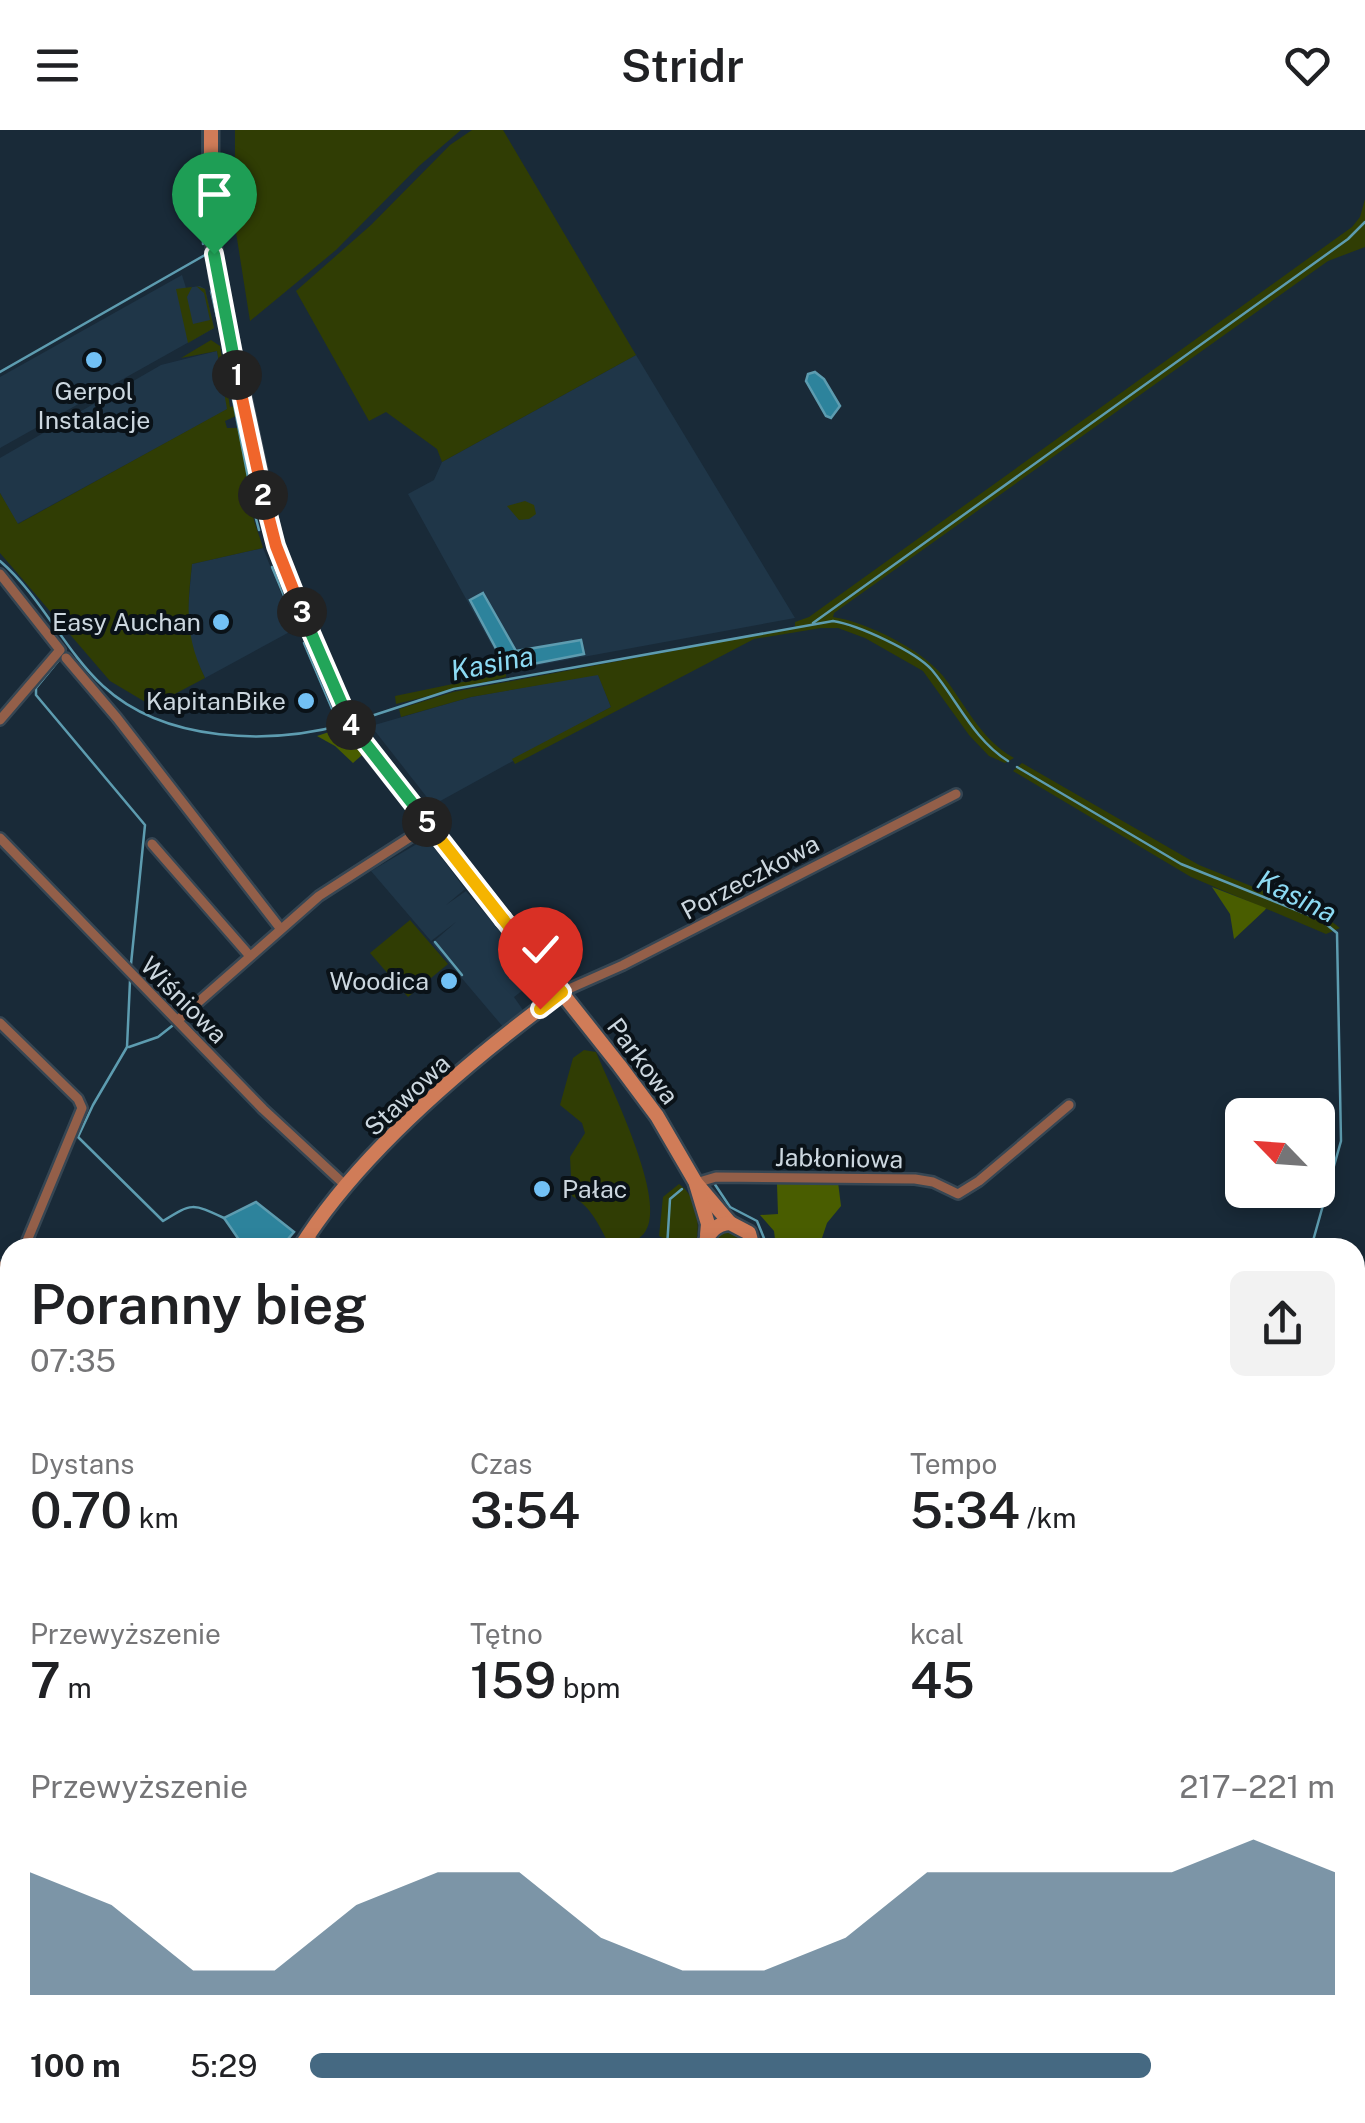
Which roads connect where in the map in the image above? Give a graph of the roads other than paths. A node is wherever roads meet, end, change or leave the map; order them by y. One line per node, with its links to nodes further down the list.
1 (210, 130): 6 (main road, Parkowa)
2 (0, 574): 3 (street)
3 (63, 654): 4 (street); 9 (street)
4 (0, 720)
5 (956, 794): 11 (street, Porzeczkowa)
6 (429, 825): 9 (street); 11 (main road, Parkowa)
7 (0, 838): 12 (street, Wiśniowa)
8 (152, 844): 10 (street)
9 (280, 928): 10 (street)
10 (249, 954): 12 (street)
11 (562, 992): 15 (main road, Parkowa); 16 (main road, Stawowa)
12 (178, 1020): 16 (street, Wiśniowa)
13 (0, 1023): 18 (street)
14 (1069, 1105): 15 (street, Jabłoniowa)
15 (696, 1183): 17 (main road, Parkowa); 20 (main road, Parkowa)
16 (345, 1185): 19 (main road, Stawowa)
17 (730, 1223): 21 (main road); 22 (main road, Parkowa)
18 (28, 1238)
19 (307, 1238)
20 (706, 1238)
21 (708, 1238)
22 (750, 1238)

